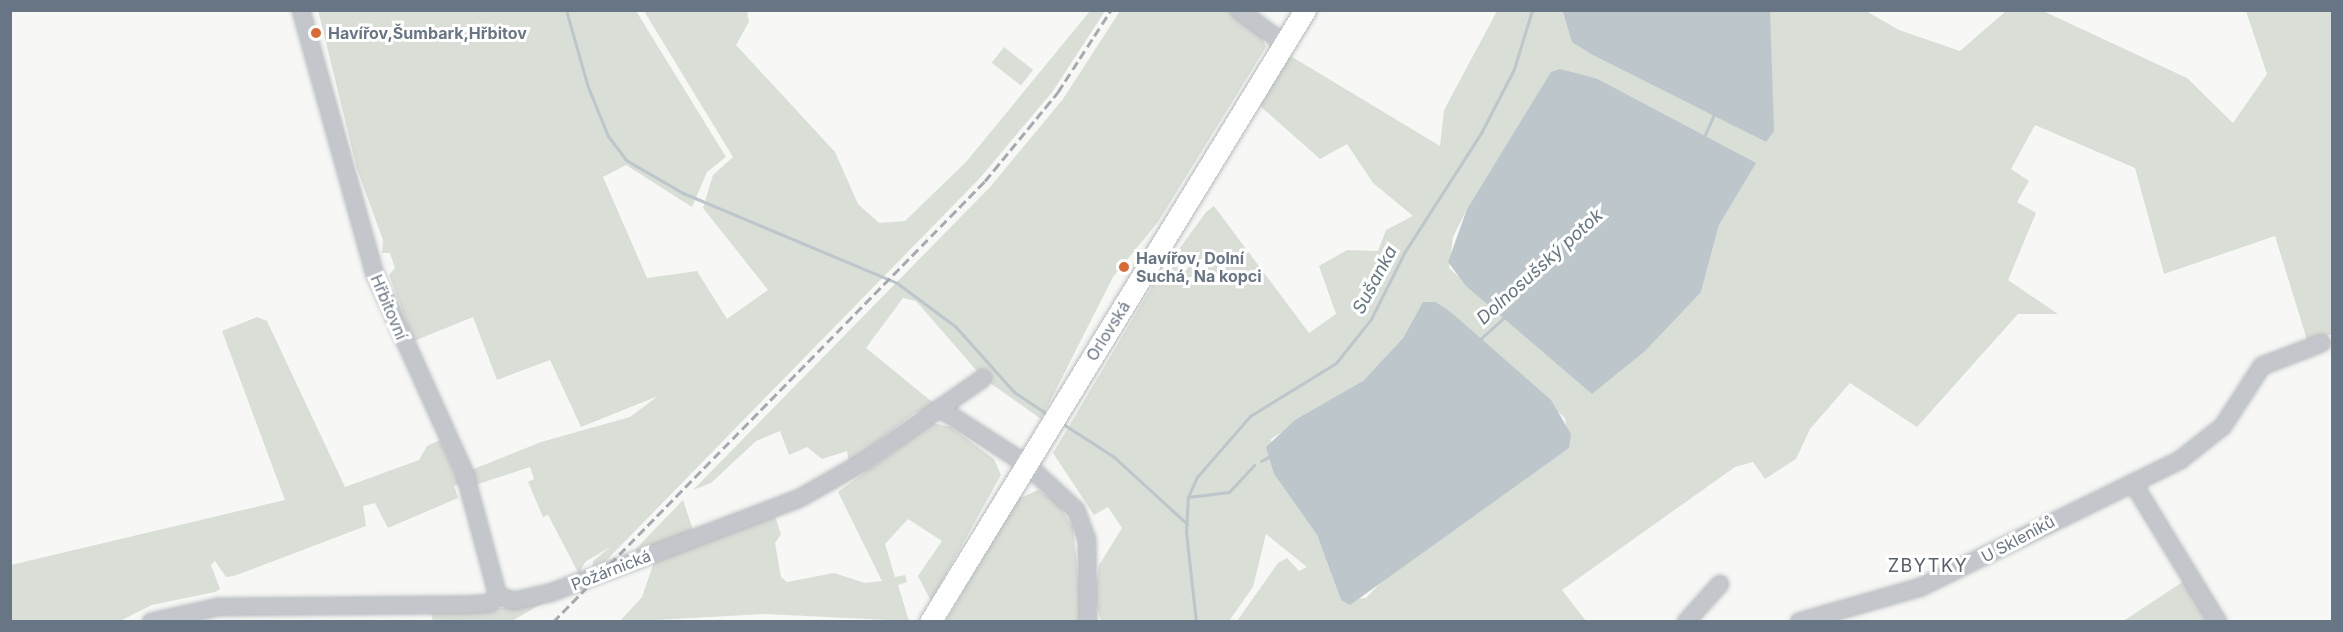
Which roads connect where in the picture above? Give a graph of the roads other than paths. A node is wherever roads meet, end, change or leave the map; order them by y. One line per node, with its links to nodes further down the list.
1 (301, 10): 11 (street, Hřbitovní)
2 (1239, 10): 4 (street)
3 (1305, 10): 4 (main road, Orlovská)
4 (1286, 45): 8 (main road, Orlovská)
5 (2322, 343): 9 (street, U Skleníků)
6 (983, 378): 7 (street, Požárnická)
7 (939, 408): 8 (street); 11 (street, Požárnická)
8 (1026, 464): 13 (main road, Orlovská); 14 (street)
9 (2133, 483): 16 (street, U Skleníků); 17 (street)
10 (1720, 584): 15 (street)
11 (498, 596): 12 (street, Požárnická)
12 (151, 621)
13 (930, 621)
14 (1088, 621)
15 (1686, 621)
16 (1799, 621)
17 (2218, 621)

